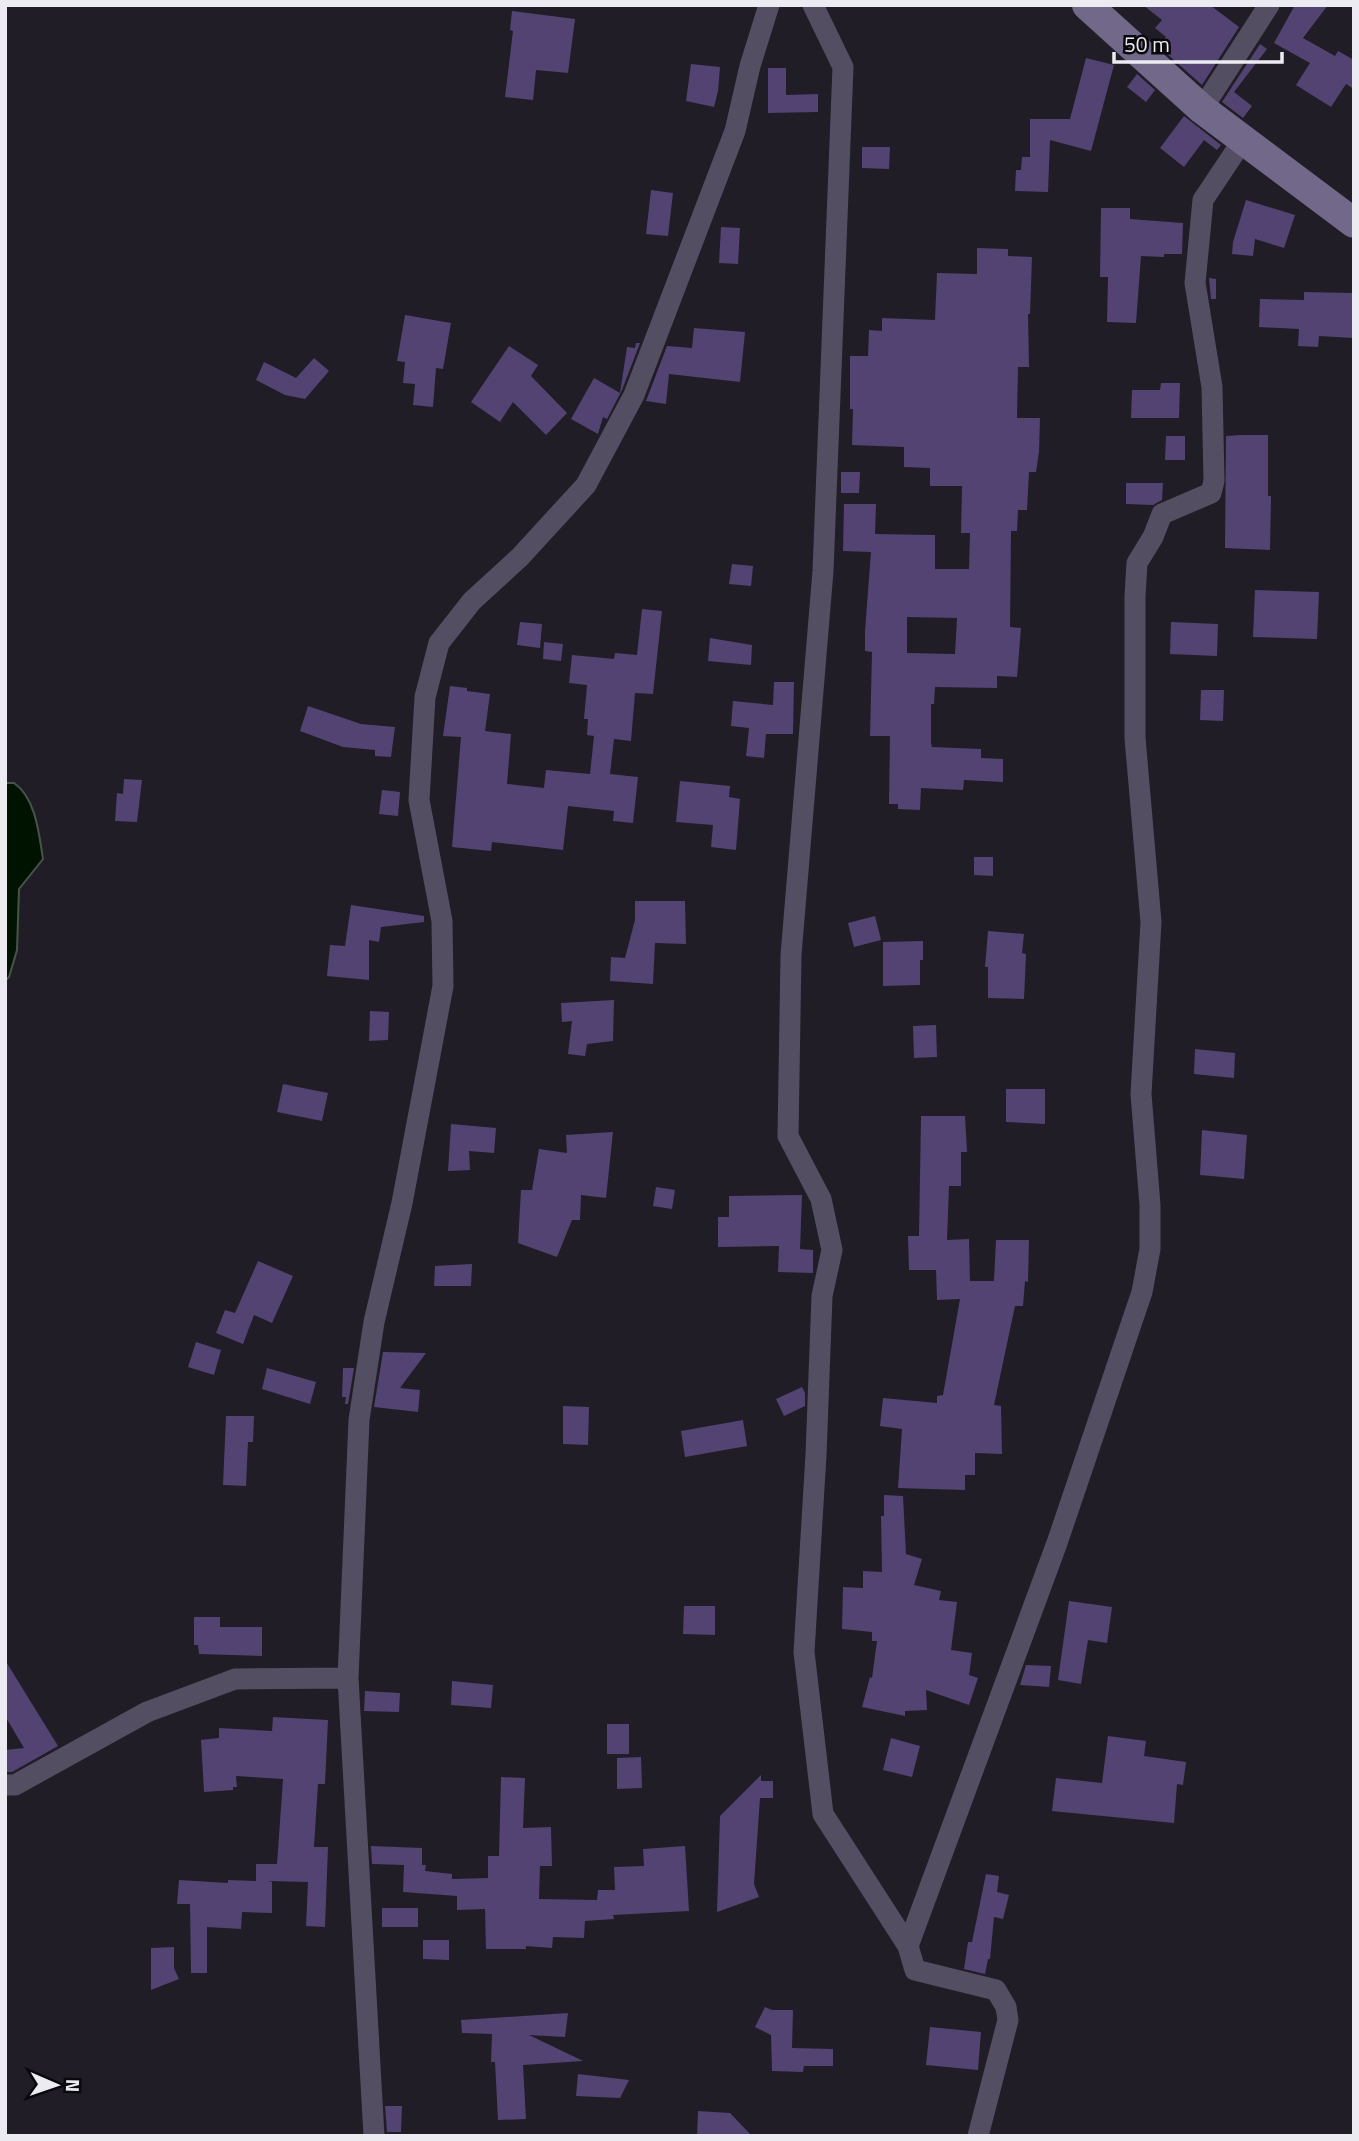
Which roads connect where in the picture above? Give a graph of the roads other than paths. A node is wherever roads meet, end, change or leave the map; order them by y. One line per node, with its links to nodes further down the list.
1 (769, 5): 8 (street)
2 (813, 5): 10 (street)
3 (1087, 5): 5 (main road)
4 (1269, 5): 5 (street)
5 (1202, 109): 6 (main road)
6 (1243, 140): 7 (main road); 10 (street)
7 (1354, 223)
8 (348, 1678): 9 (street); 11 (street)
9 (5, 1785)
10 (908, 1946): 12 (street)
11 (374, 2136)
12 (978, 2136)

